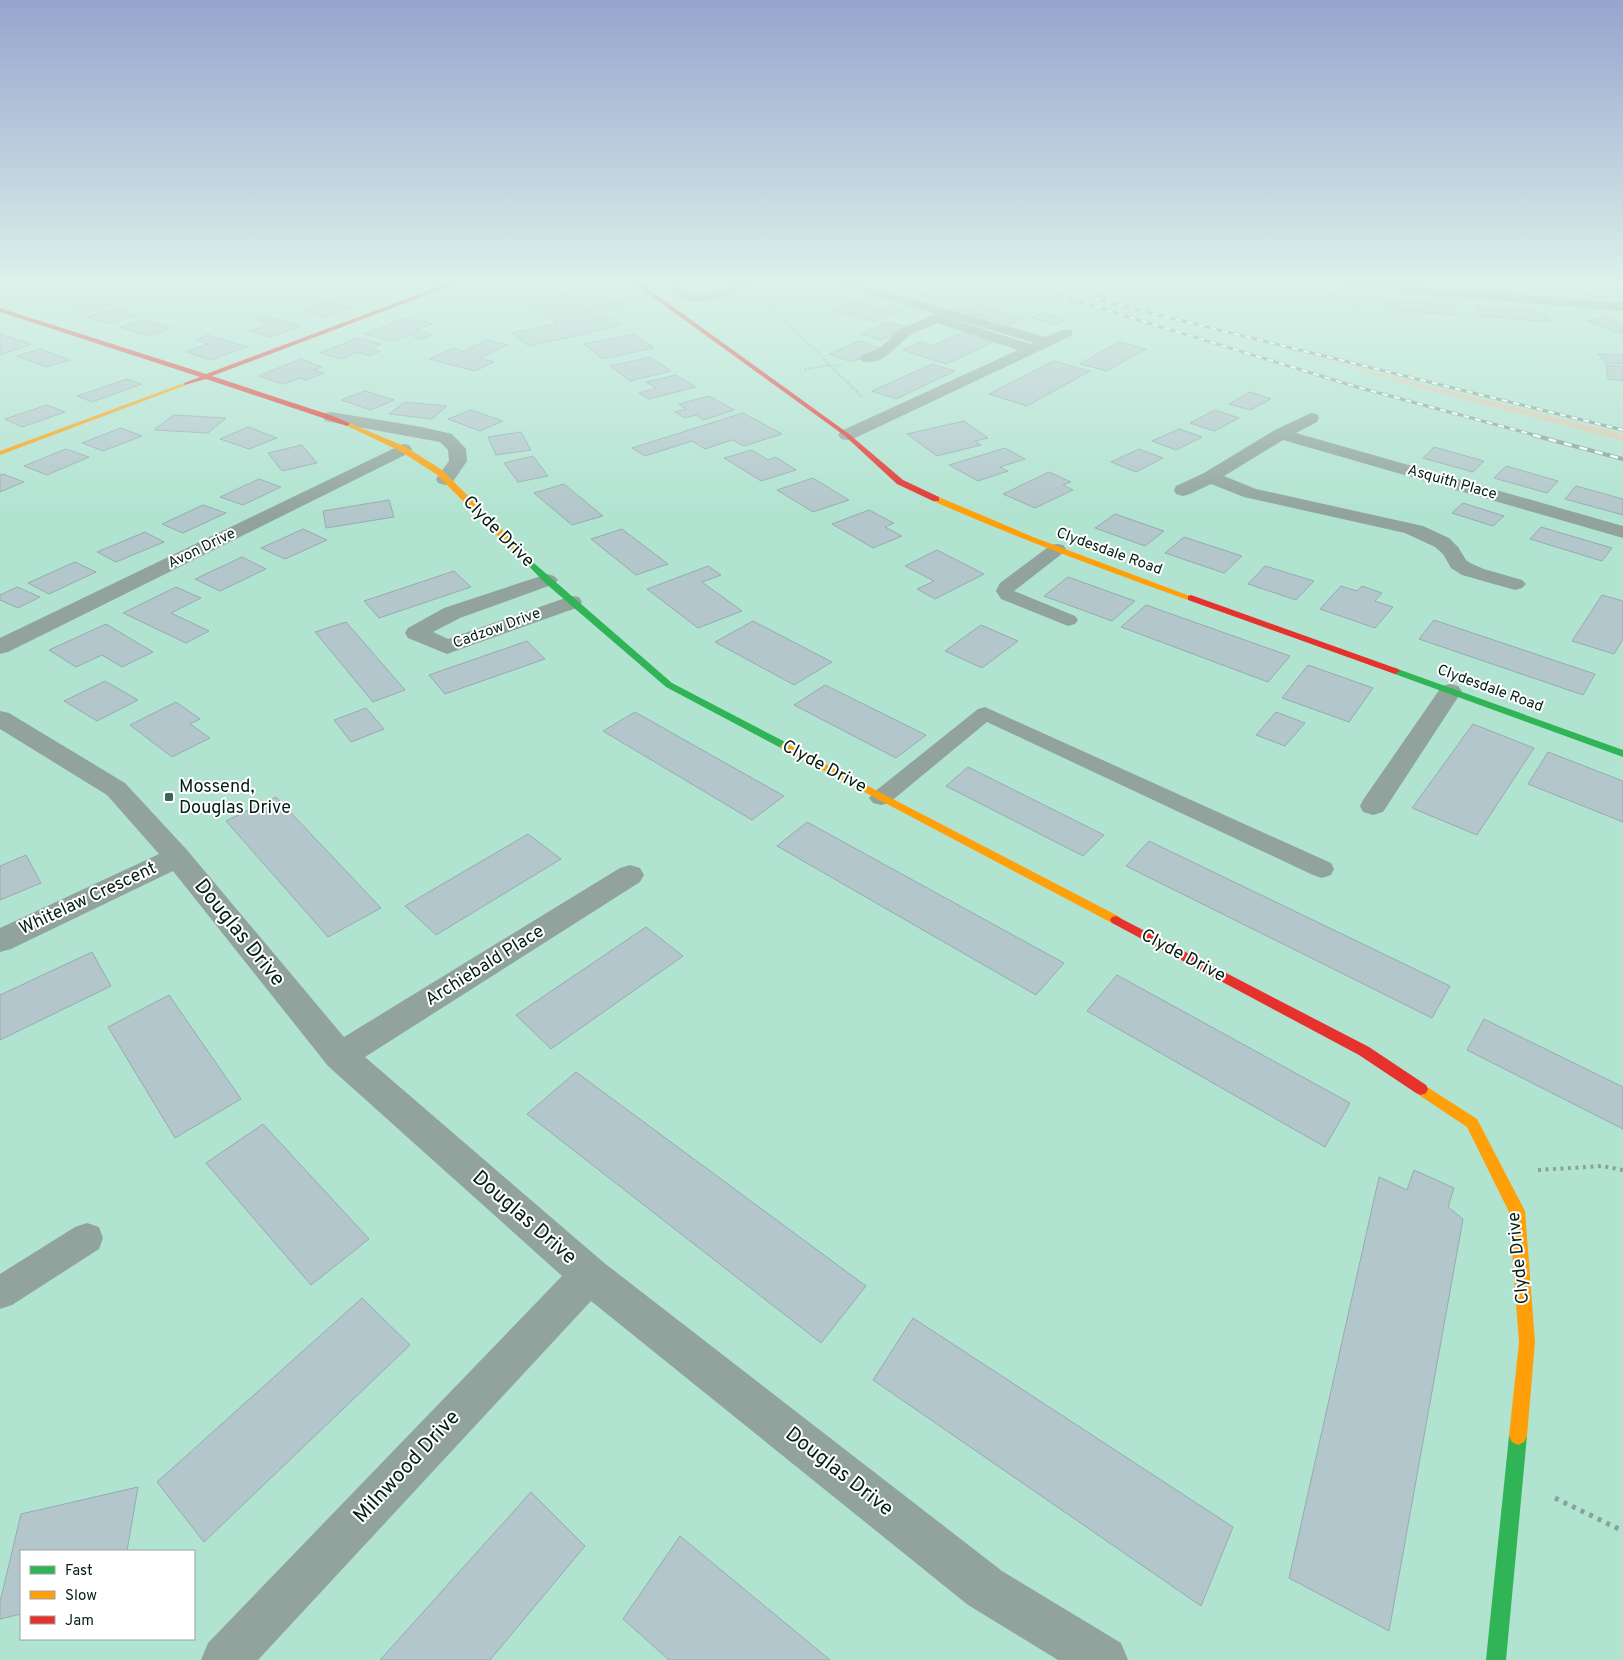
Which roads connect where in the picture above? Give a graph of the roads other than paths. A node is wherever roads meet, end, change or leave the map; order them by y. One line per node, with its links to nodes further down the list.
1 (154, 359): 5 (street, Clyde Drive)
2 (249, 359): 5 (street)
3 (744, 359): 9 (street, Clydesdale Road)
4 (1009, 359): 9 (street)
5 (205, 376): 6 (street, Clyde Drive); 11 (street)
6 (331, 417): 10 (street, Clyde Drive); 13 (street, Clyde Drive)
7 (1311, 418): 8 (street)
8 (1281, 434): 12 (street); 15 (street, Asquith Place)
9 (847, 435): 16 (street, Clydesdale Road)
10 (403, 450): 13 (street, Clyde Drive); 21 (street, Avon Drive)
11 (0, 454)
12 (1210, 477): 14 (street); 18 (street)
13 (445, 479): 17 (street, Clyde Drive)
14 (1183, 490)
15 (1623, 532)
16 (1057, 549): 20 (lane); 22 (street, Clydesdale Road)
17 (547, 580): 19 (street, Clyde Drive); 19 (street, Cadzow Drive)
18 (1515, 584)
19 (571, 602): 25 (street, Clyde Drive)
20 (1068, 620)
21 (0, 646)
22 (1450, 691): 24 (street, Clydesdale Road); 26 (street)
23 (0, 718): 27 (street, Douglas Drive)
24 (1623, 754)
25 (881, 798): 28 (lane); 37 (street, Clyde Drive)
26 (1373, 806)
27 (177, 857): 30 (street, Whitelaw Crescent); 31 (street, Douglas Drive)
28 (1322, 869)
29 (630, 875): 31 (street, Archiebald Place)
30 (0, 941)
31 (340, 1056): 33 (street, Douglas Drive)
32 (87, 1238): 34 (lane)
33 (589, 1275): 35 (street, Milnwood Drive); 36 (street, Douglas Drive)
34 (0, 1293)
35 (224, 1660)
36 (1104, 1660)
37 (1496, 1660)

